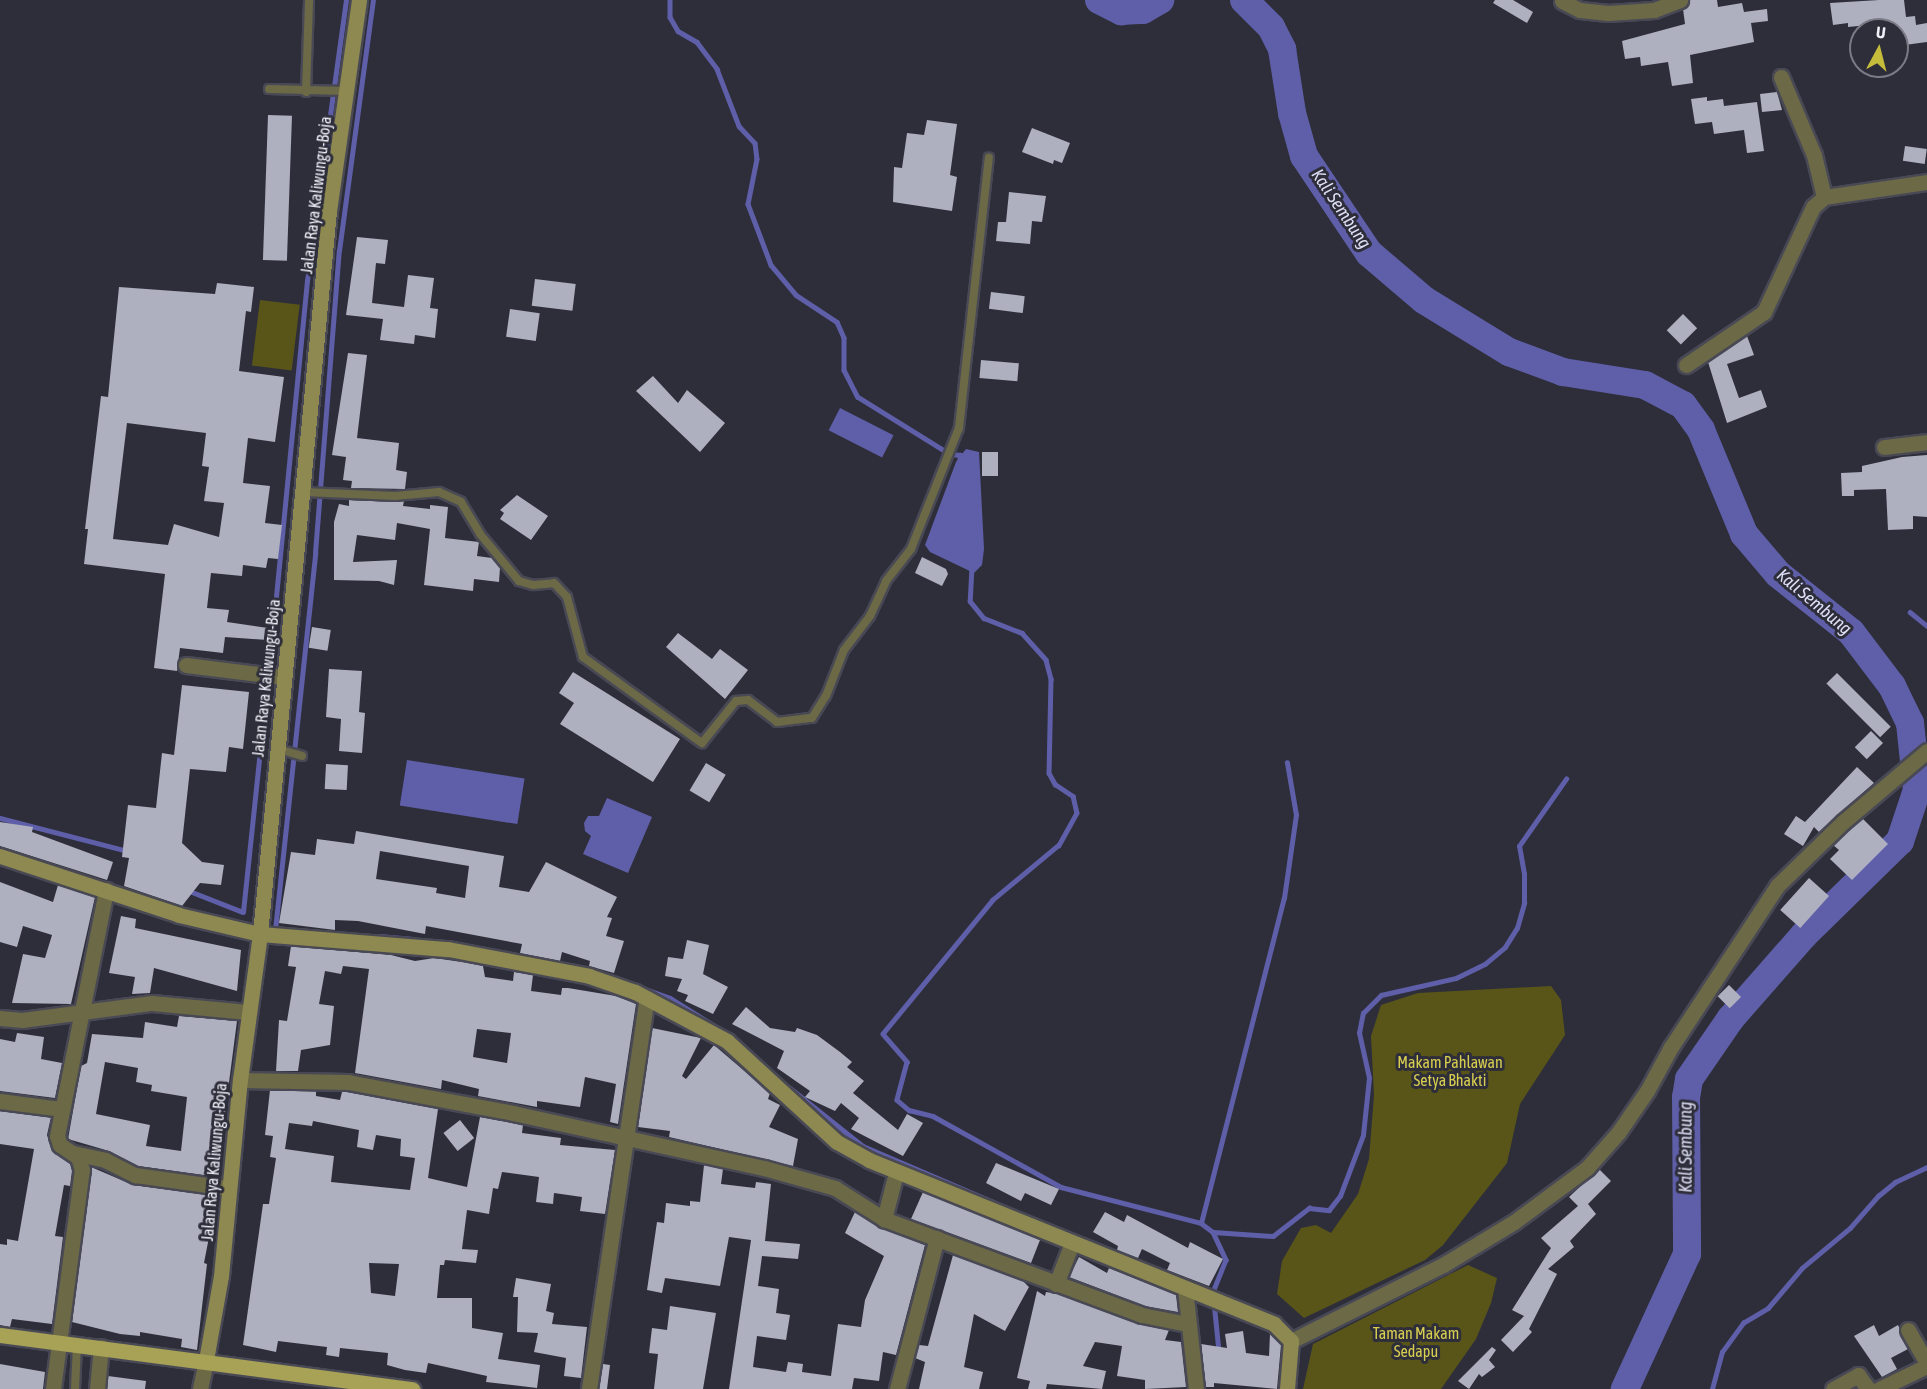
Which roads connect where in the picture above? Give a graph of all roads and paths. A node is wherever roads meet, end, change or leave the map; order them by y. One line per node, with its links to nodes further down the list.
1 (309, 0): 7 (lane)
2 (359, 0): 8 (street, Jalan Raya Kaliwungu-Boja)
3 (1680, 0): 4 (street)
4 (1562, 1)
5 (1780, 77): 11 (street)
6 (269, 89): 7 (lane)
7 (306, 92): 8 (lane)
8 (343, 92): 15 (street, Jalan Raya Kaliwungu-Boja)
9 (989, 158): 15 (lane)
10 (1927, 182): 11 (street)
11 (1824, 197): 12 (street)
12 (1686, 365)
13 (1927, 442): 14 (street)
14 (1884, 447)
15 (304, 492): 17 (street, Jalan Raya Kaliwungu-Boja)
16 (186, 665): 17 (street)
17 (283, 678): 18 (street, Jalan Raya Kaliwungu-Boja)
18 (276, 748): 20 (lane); 23 (street, Jalan Raya Kaliwungu-Boja)
19 (1927, 751): 43 (street)
20 (302, 756)
21 (0, 856): 22 (street)
22 (106, 890): 23 (street); 25 (street)
23 (260, 934): 24 (street); 26 (street, Jalan Raya Kaliwungu-Boja)
24 (647, 998): 31 (street); 33 (street)
25 (80, 1012): 26 (street); 27 (street); 30 (street)
26 (248, 1012): 28 (street, Jalan Raya Kaliwungu-Boja)
27 (0, 1018)
28 (240, 1080): 31 (street); 34 (street, Jalan Raya Kaliwungu-Boja)
29 (0, 1101): 30 (street)
30 (62, 1109): 32 (street)
31 (626, 1139): 35 (street); 54 (street)
32 (73, 1153): 34 (street); 44 (street)
33 (896, 1173): 35 (street); 37 (street)
34 (229, 1188): 46 (street, Jalan Raya Kaliwungu-Boja)
35 (884, 1219): 36 (street)
36 (937, 1238): 38 (street); 55 (street)
37 (1072, 1243): 38 (street); 39 (street)
38 (1053, 1283): 40 (street)
39 (1190, 1291): 40 (street); 43 (street)
40 (1188, 1324): 56 (street)
41 (1908, 1330): 47 (street)
42 (0, 1335): 44 (main road)
43 (1291, 1341): 57 (street)
44 (69, 1342): 45 (main road); 49 (street); 50 (lane)
45 (101, 1347): 46 (main road); 51 (street)
46 (206, 1360): 48 (main road); 52 (street)
47 (1927, 1364): 60 (street)
48 (374, 1387): 53 (main road)
49 (53, 1389)
50 (75, 1389)
51 (97, 1389)
52 (200, 1389)
53 (412, 1389)
54 (588, 1389)
55 (897, 1389)
56 (1196, 1389)
57 (1287, 1389)
58 (1833, 1389): 59 (street)
59 (1868, 1389)
60 (1879, 1389)

